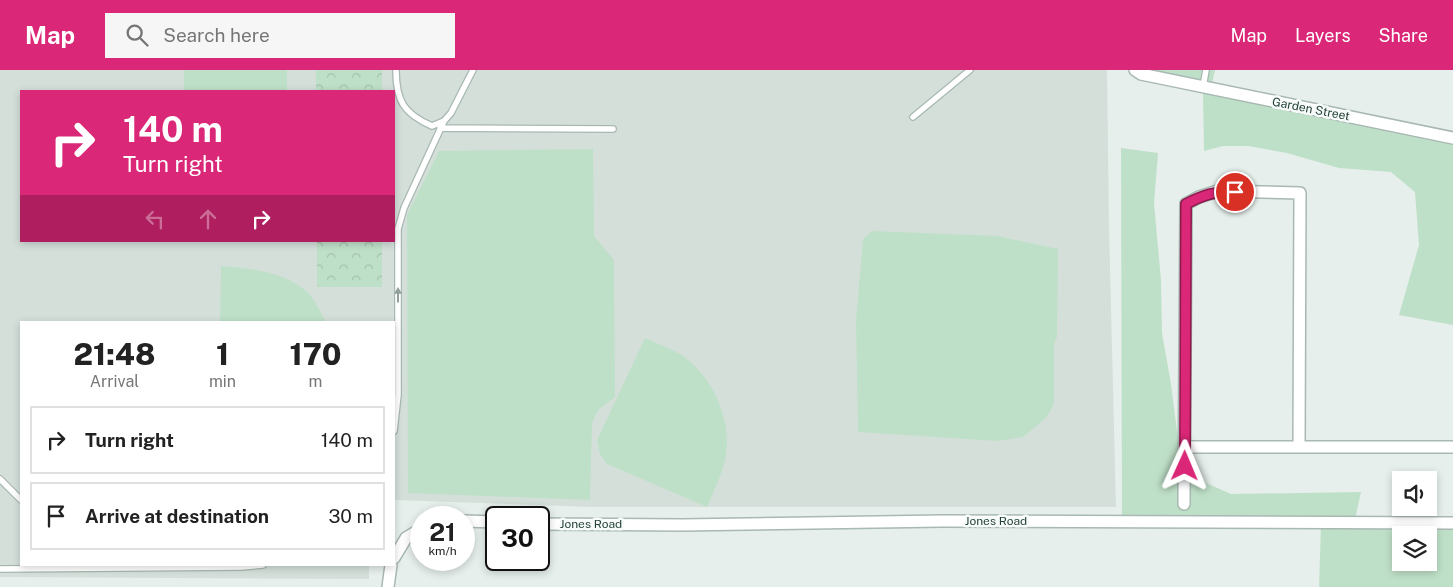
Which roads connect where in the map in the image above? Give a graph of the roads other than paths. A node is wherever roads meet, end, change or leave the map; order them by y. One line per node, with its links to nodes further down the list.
1 (396, 70): 8 (lane)
2 (473, 70): 8 (lane)
3 (970, 70): 7 (lane)
4 (1135, 70): 6 (street, Garden Street)
5 (1206, 70): 6 (lane)
6 (1203, 87): 11 (street, Garden Street)
7 (912, 117)
8 (444, 121): 9 (lane)
9 (440, 128): 10 (lane); 12 (lane, one-way to 9)
10 (613, 130)
11 (1453, 138)
12 (395, 422)
13 (1300, 447): 14 (street); 15 (street); 15 (street)
14 (1453, 447)
15 (1186, 448): 18 (street)
16 (0, 479): 17 (lane)
17 (20, 499)
18 (1184, 504)
19 (1453, 522): 20 (street, Jones Road)
20 (550, 524)
21 (410, 535): 22 (street)
22 (395, 556)
23 (252, 566): 25 (lane)
24 (391, 566): 27 (street)
25 (23, 567): 26 (lane)
26 (0, 569)
27 (388, 587)

